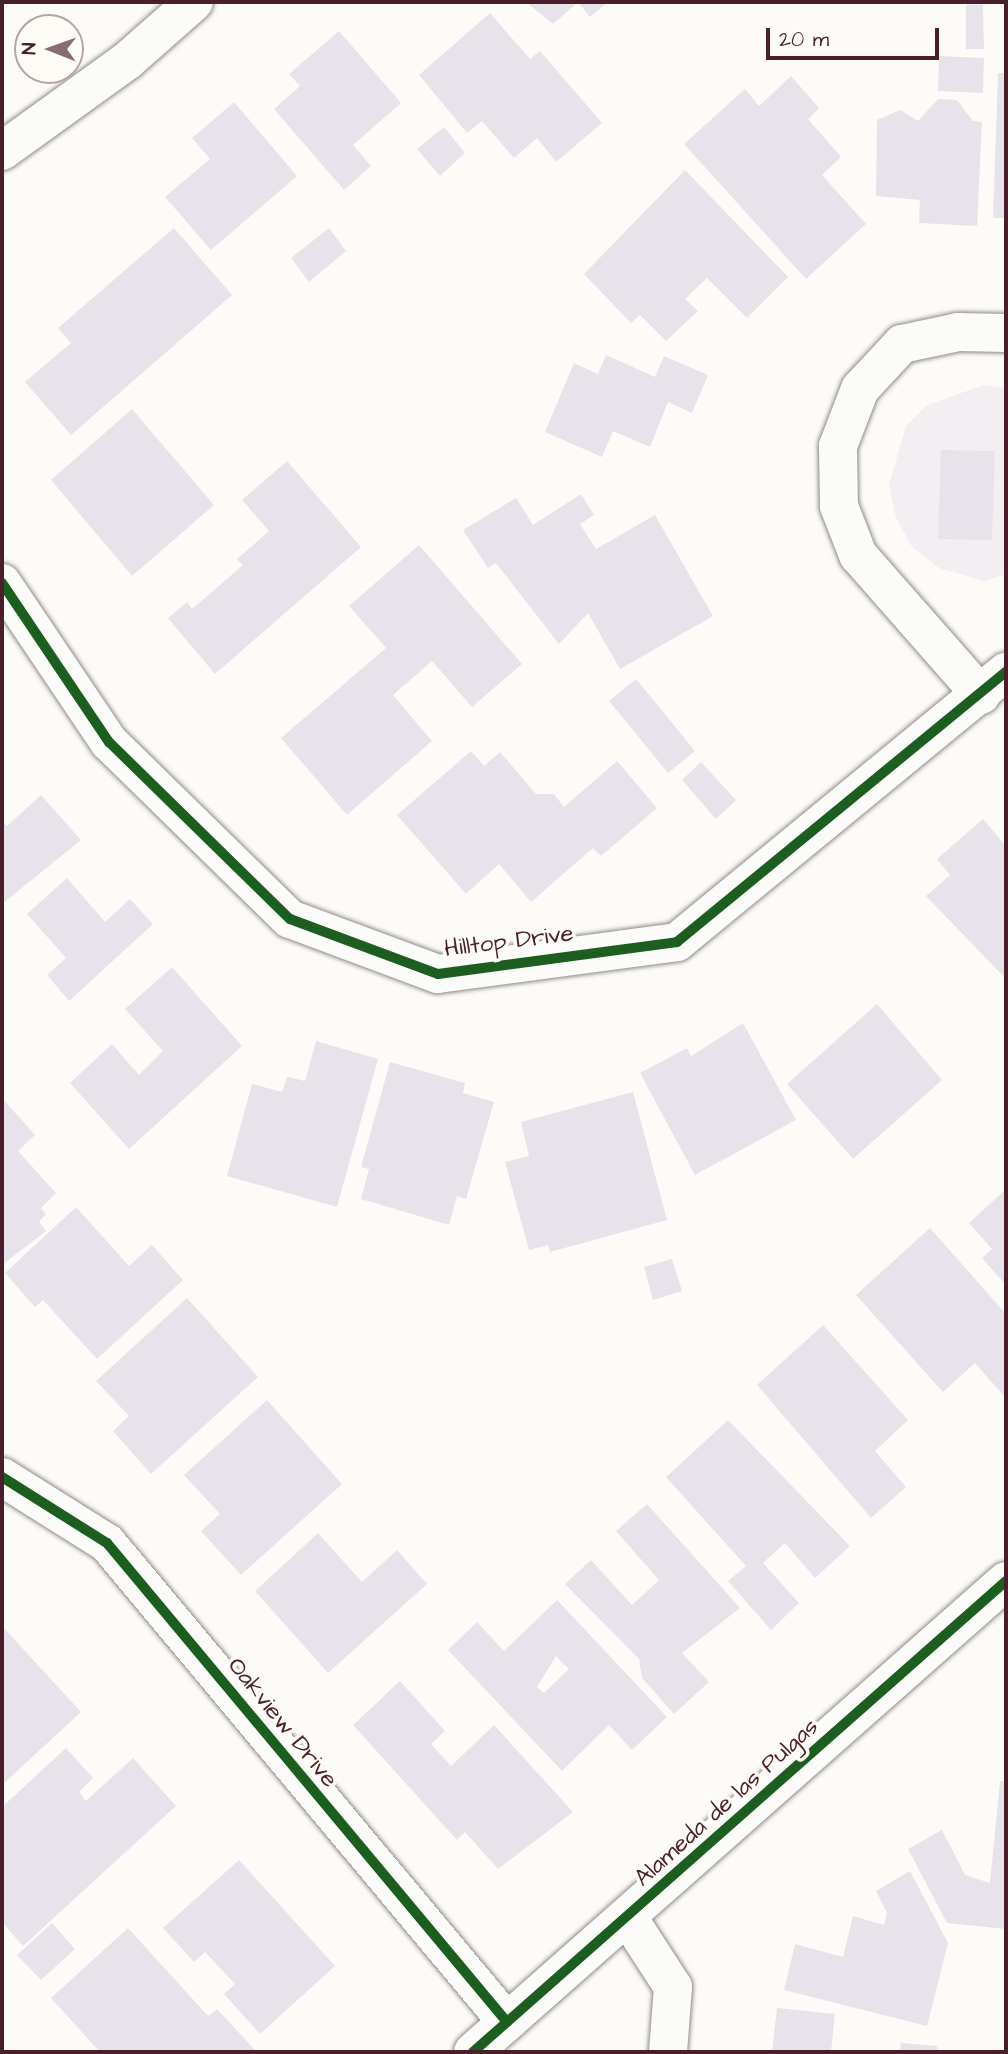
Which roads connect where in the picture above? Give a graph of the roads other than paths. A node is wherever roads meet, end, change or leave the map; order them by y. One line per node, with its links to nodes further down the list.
1 (194, 2): 2 (street)
2 (2, 151)
3 (1006, 333): 5 (street, Hilltop Drive)
4 (2, 583): 5 (street, Hilltop Drive)
5 (994, 683)
6 (2, 1477): 9 (street, Oakview Drive)
7 (1006, 1581): 8 (street, Alameda de las Pulgas)
8 (629, 1919): 9 (street, Alameda de las Pulgas); 11 (street)
9 (506, 2022): 10 (street, Alameda de las Pulgas)
10 (473, 2052)
11 (668, 2052)

